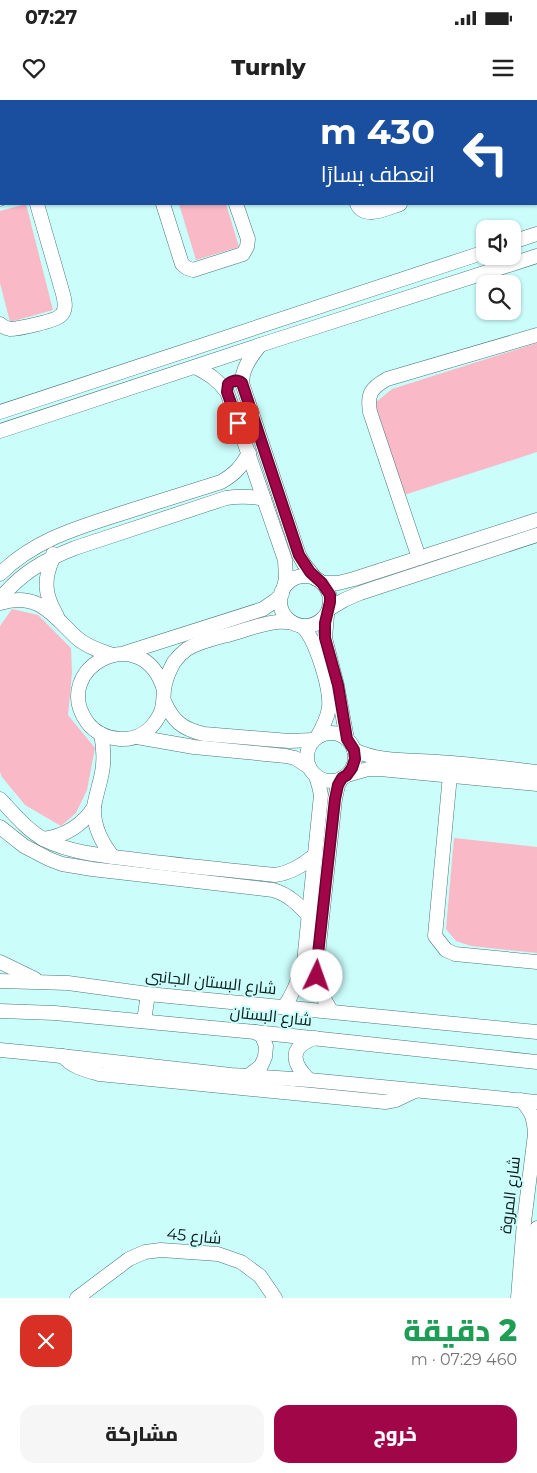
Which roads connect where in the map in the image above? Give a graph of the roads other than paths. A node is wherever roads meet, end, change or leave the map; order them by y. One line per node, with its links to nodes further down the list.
1 (37, 205): 11 (street)
2 (163, 205): 3 (street)
3 (236, 205)
4 (358, 205): 5 (street)
5 (397, 205)
6 (537, 234): 7 (street)
7 (521, 239)
8 (476, 255): 10 (street)
9 (537, 256): 12 (street)
10 (311, 308): 12 (street); 18 (street)
11 (0, 324)
12 (317, 327): 14 (street)
13 (537, 335): 30 (street)
14 (260, 345): 15 (street); 16 (street)
15 (195, 367): 17 (street); 20 (street)
16 (242, 383): 17 (street); 32 (street)
17 (227, 392): 22 (street)
18 (42, 398): 19 (street); 20 (street)
19 (0, 412)
20 (47, 415): 21 (street)
21 (0, 431)
22 (249, 453): 23 (street); 25 (street)
23 (221, 482): 24 (street); 28 (street)
24 (226, 498): 25 (street); 29 (street)
25 (264, 499): 33 (street)
26 (537, 520): 30 (street)
27 (537, 535): 36 (street)
28 (46, 541): 29 (street); 31 (street)
29 (54, 556): 34 (street); 37 (street)
30 (419, 558): 32 (street)
31 (0, 574)
32 (319, 581): 33 (street); 36 (street)
33 (283, 591): 38 (street); 40 (street)
34 (0, 599)
35 (0, 603): 37 (street)
36 (328, 612): 38 (street); 46 (street)
37 (58, 618): 39 (street)
38 (298, 625): 42 (street); 45 (street)
39 (79, 639): 40 (street); 41 (street)
40 (118, 654): 41 (street); 42 (street)
41 (88, 670): 43 (street)
42 (164, 695): 44 (street); 45 (street)
43 (101, 734): 44 (street); 48 (street)
44 (131, 738): 48 (street); 49 (street)
45 (315, 739): 46 (street); 49 (street)
46 (350, 744): 47 (street); 52 (street)
47 (376, 763): 50 (street); 51 (street); 52 (street)
48 (103, 767): 56 (street)
49 (312, 771): 52 (street); 54 (street)
50 (537, 772)
51 (450, 775): 53 (street); 67 (street)
52 (344, 776): 54 (street)
53 (537, 784)
54 (328, 798): 60 (street); 68 (street)
55 (0, 799): 57 (street)
56 (94, 808): 59 (street); 61 (street)
57 (15, 815): 58 (street); 59 (street)
58 (1, 828): 62 (street)
59 (43, 839): 61 (street)
60 (315, 855): 63 (street); 65 (street)
61 (113, 857): 62 (street)
62 (152, 868): 63 (street); 64 (street)
63 (275, 875): 64 (street)
64 (273, 890): 65 (street)
65 (309, 916): 69 (street)
66 (0, 962): 71 (street)
67 (537, 962)
68 (317, 976): 69 (street); 75 (street)
69 (300, 978): 73 (street)
70 (0, 981): 71 (street, شارع البستان الجانبى)
71 (40, 981): 72 (street, شارع البستان الجانبى)
72 (148, 994): 73 (street, شارع البستان الجانبى); 76 (street)
73 (284, 1007): 75 (street, شارع البستان الجانبى)
74 (0, 1011): 76 (street, شارع البستان)
75 (331, 1012): 78 (street, شارع البستان الجانبى)
76 (144, 1021): 77 (street, شارع البستان)
77 (255, 1032): 79 (street, شارع البستان); 83 (street)
78 (537, 1032)
79 (316, 1038): 82 (street, شارع البستان); 84 (street)
80 (0, 1050): 81 (street)
81 (62, 1056): 83 (street); 85 (street)
82 (537, 1062)
83 (248, 1076): 84 (street)
84 (309, 1080): 85 (street)
85 (417, 1090): 86 (street)
86 (521, 1100): 87 (street); 91 (street, شارع المروة)
87 (537, 1102)
88 (537, 1228): 92 (street, شارع المروة)
89 (77, 1298): 90 (street, شارع 45)
90 (276, 1298)
91 (518, 1298)
92 (531, 1298)

